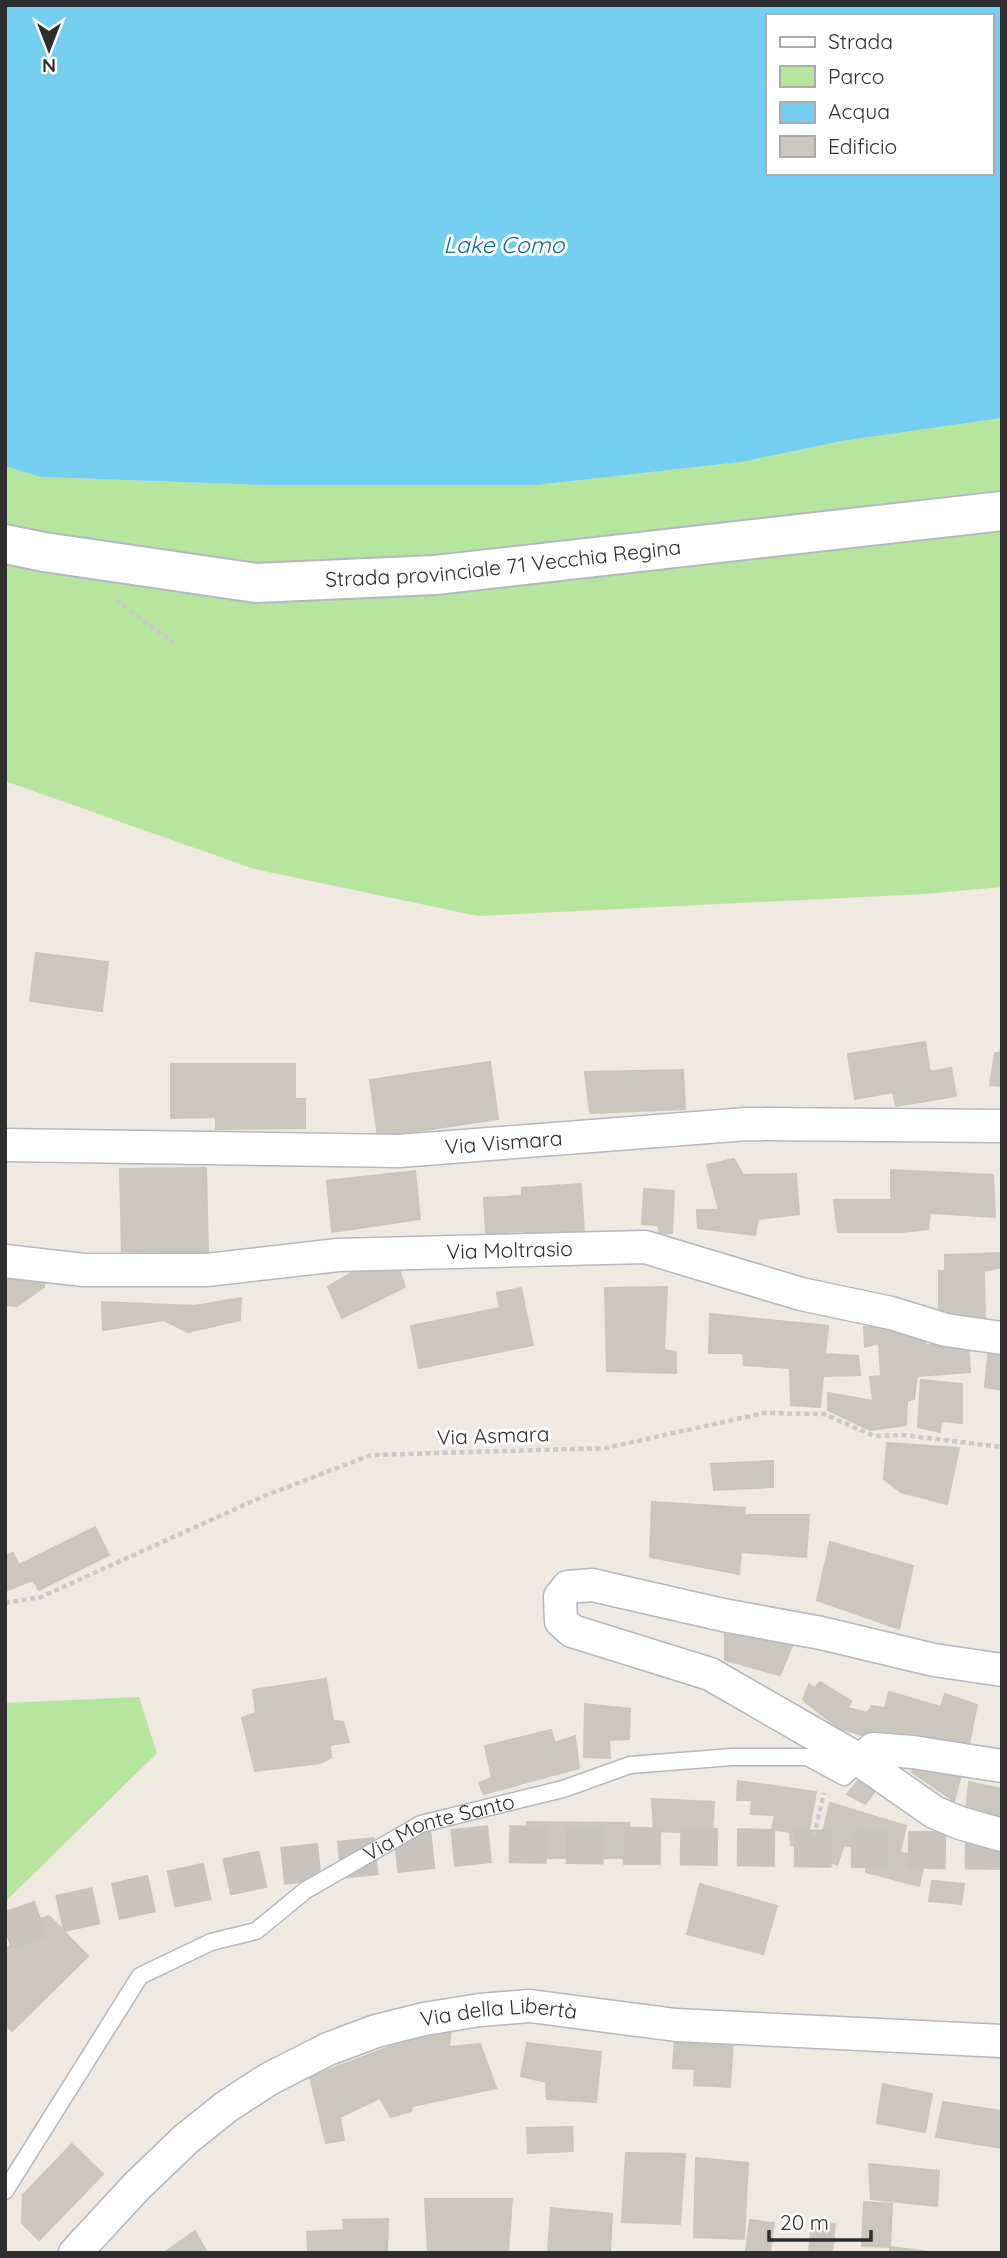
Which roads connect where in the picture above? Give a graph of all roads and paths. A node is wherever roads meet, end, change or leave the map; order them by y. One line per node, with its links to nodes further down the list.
1 (1002, 511): 2 (street, Strada provinciale 71 Vecchia Regina)
2 (5, 544)
3 (1002, 1126): 4 (street, Via Vismara)
4 (5, 1145)
5 (5, 1261): 6 (street, Via Moltrasio)
6 (1002, 1338)
7 (1002, 1447): 8 (path, Via Asmara)
8 (5, 1603)
9 (1002, 1670): 11 (street)
10 (1002, 1766): 11 (street)
11 (852, 1769): 12 (street); 13 (path); 15 (lane, Via Monte Santo)
12 (1002, 1835)
13 (814, 1836)
14 (1002, 2041): 16 (street, Via della Libertà)
15 (5, 2191)
16 (75, 2253)

